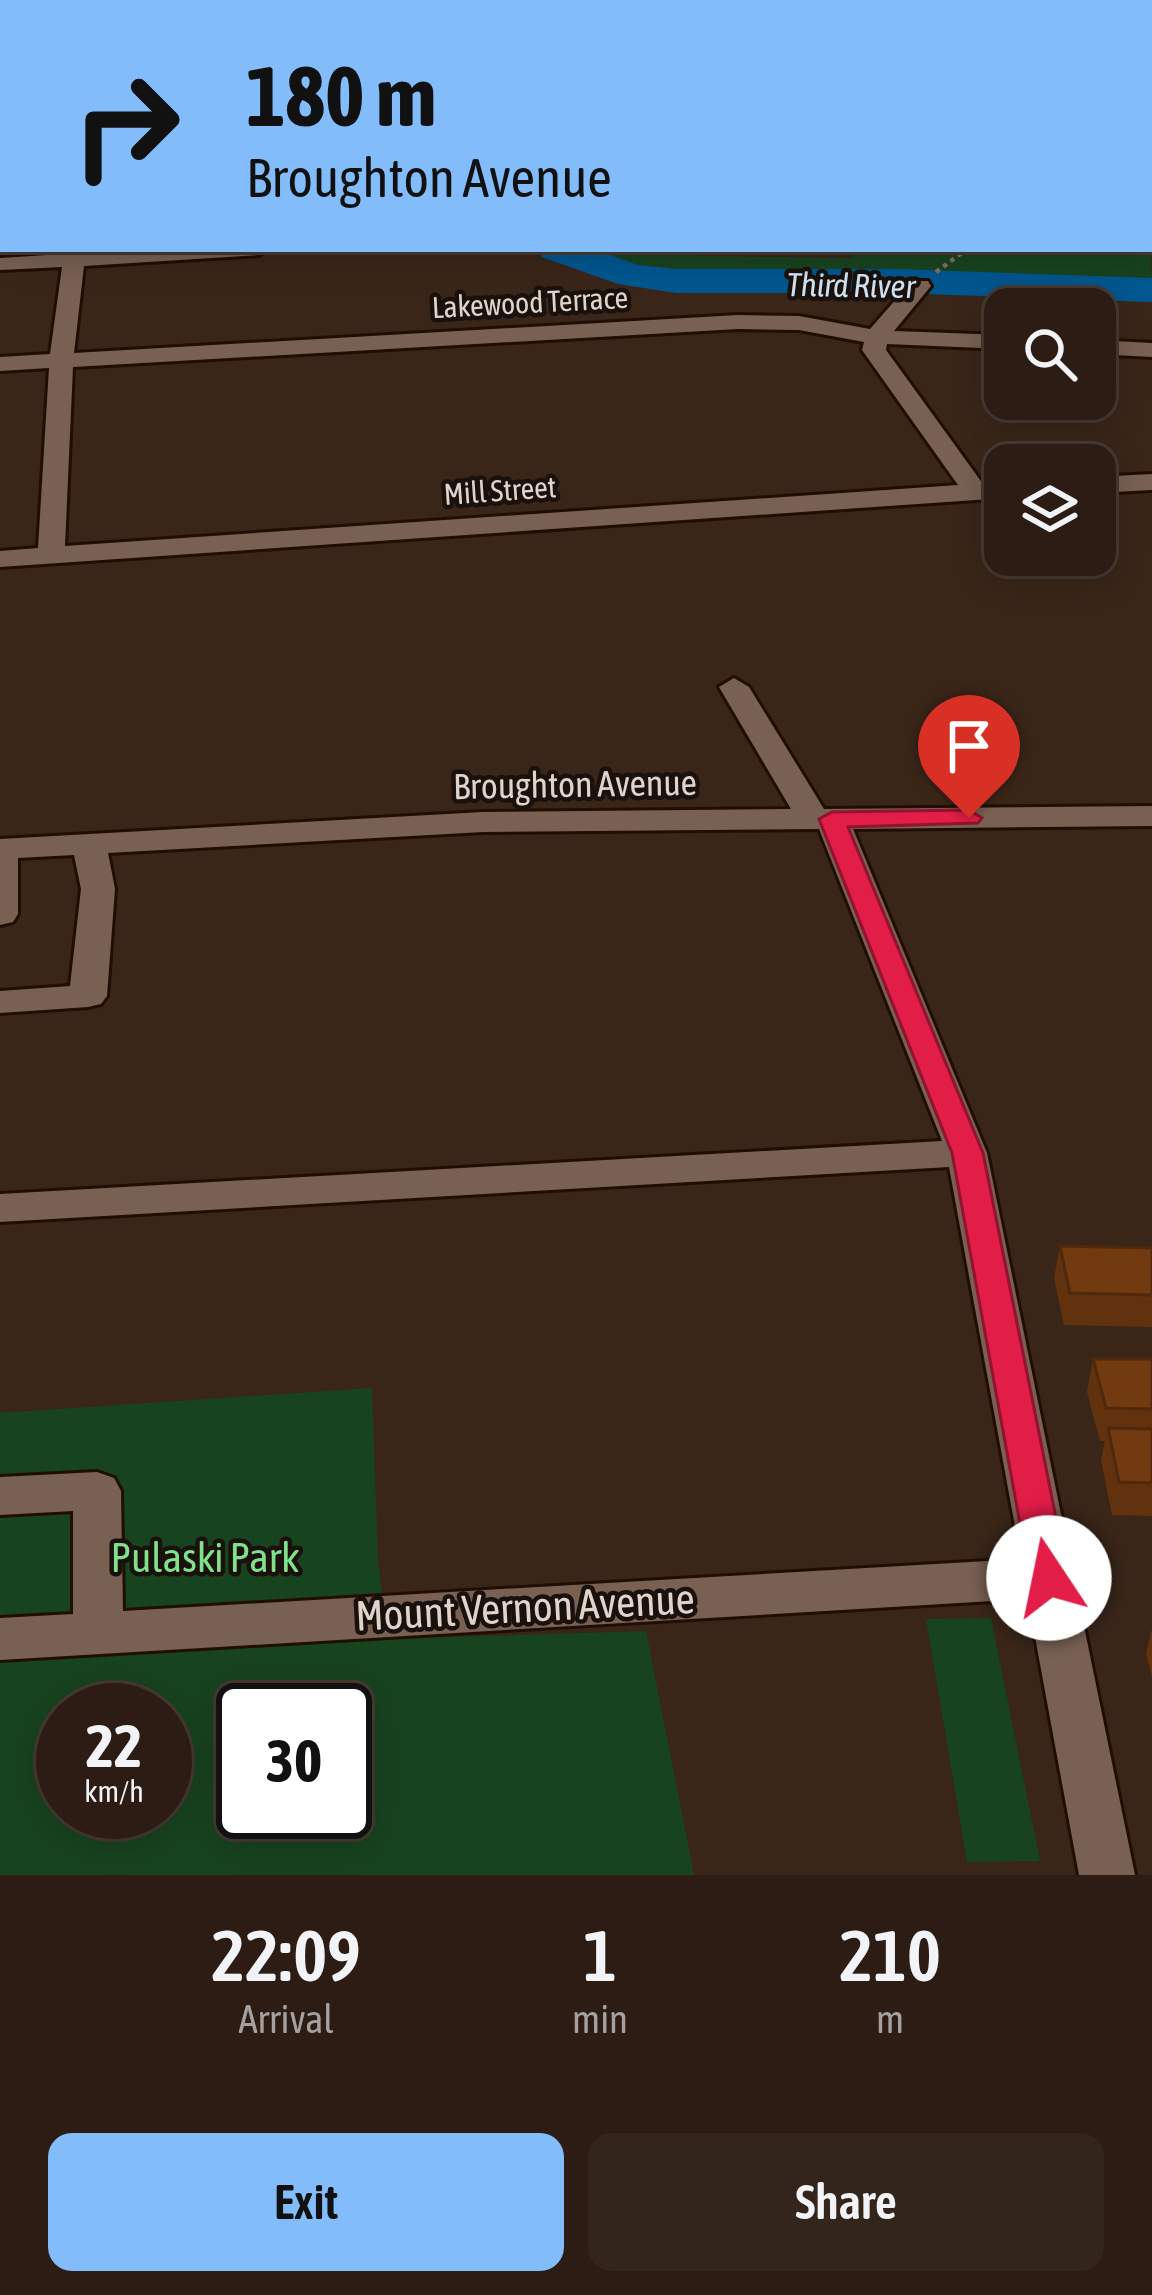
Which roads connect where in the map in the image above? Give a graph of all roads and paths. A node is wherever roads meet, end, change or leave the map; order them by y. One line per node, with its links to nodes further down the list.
1 (148, 252): 3 (street)
2 (963, 252): 5 (path)
3 (75, 254): 4 (street); 10 (street)
4 (0, 264)
5 (924, 282): 6 (street)
6 (875, 337): 7 (street, Lakewood Terrace); 10 (street, Lakewood Terrace); 14 (street)
7 (984, 341)
8 (1116, 348): 9 (street)
9 (1152, 350)
10 (61, 360): 11 (street, Lakewood Terrace); 16 (street)
11 (0, 364)
12 (1116, 486): 13 (street)
13 (1147, 487)
14 (975, 491): 15 (street, Mill Street); 16 (street, Mill Street)
15 (984, 491)
16 (51, 555): 17 (street, Mill Street)
17 (0, 559)
18 (734, 687): 20 (street)
19 (1152, 817): 20 (street, Broughton Avenue)
20 (822, 819): 21 (street, Broughton Avenue); 25 (street)
21 (89, 844): 22 (street, Broughton Avenue); 24 (street)
22 (1, 849): 23 (street)
23 (0, 914)
24 (0, 1002)
25 (967, 1153): 26 (street); 28 (street)
26 (0, 1208)
27 (0, 1496): 29 (street)
28 (1049, 1578): 29 (street, Mount Vernon Avenue); 31 (street)
29 (97, 1613): 30 (street, Mount Vernon Avenue)
30 (0, 1639)
31 (1107, 1875)

